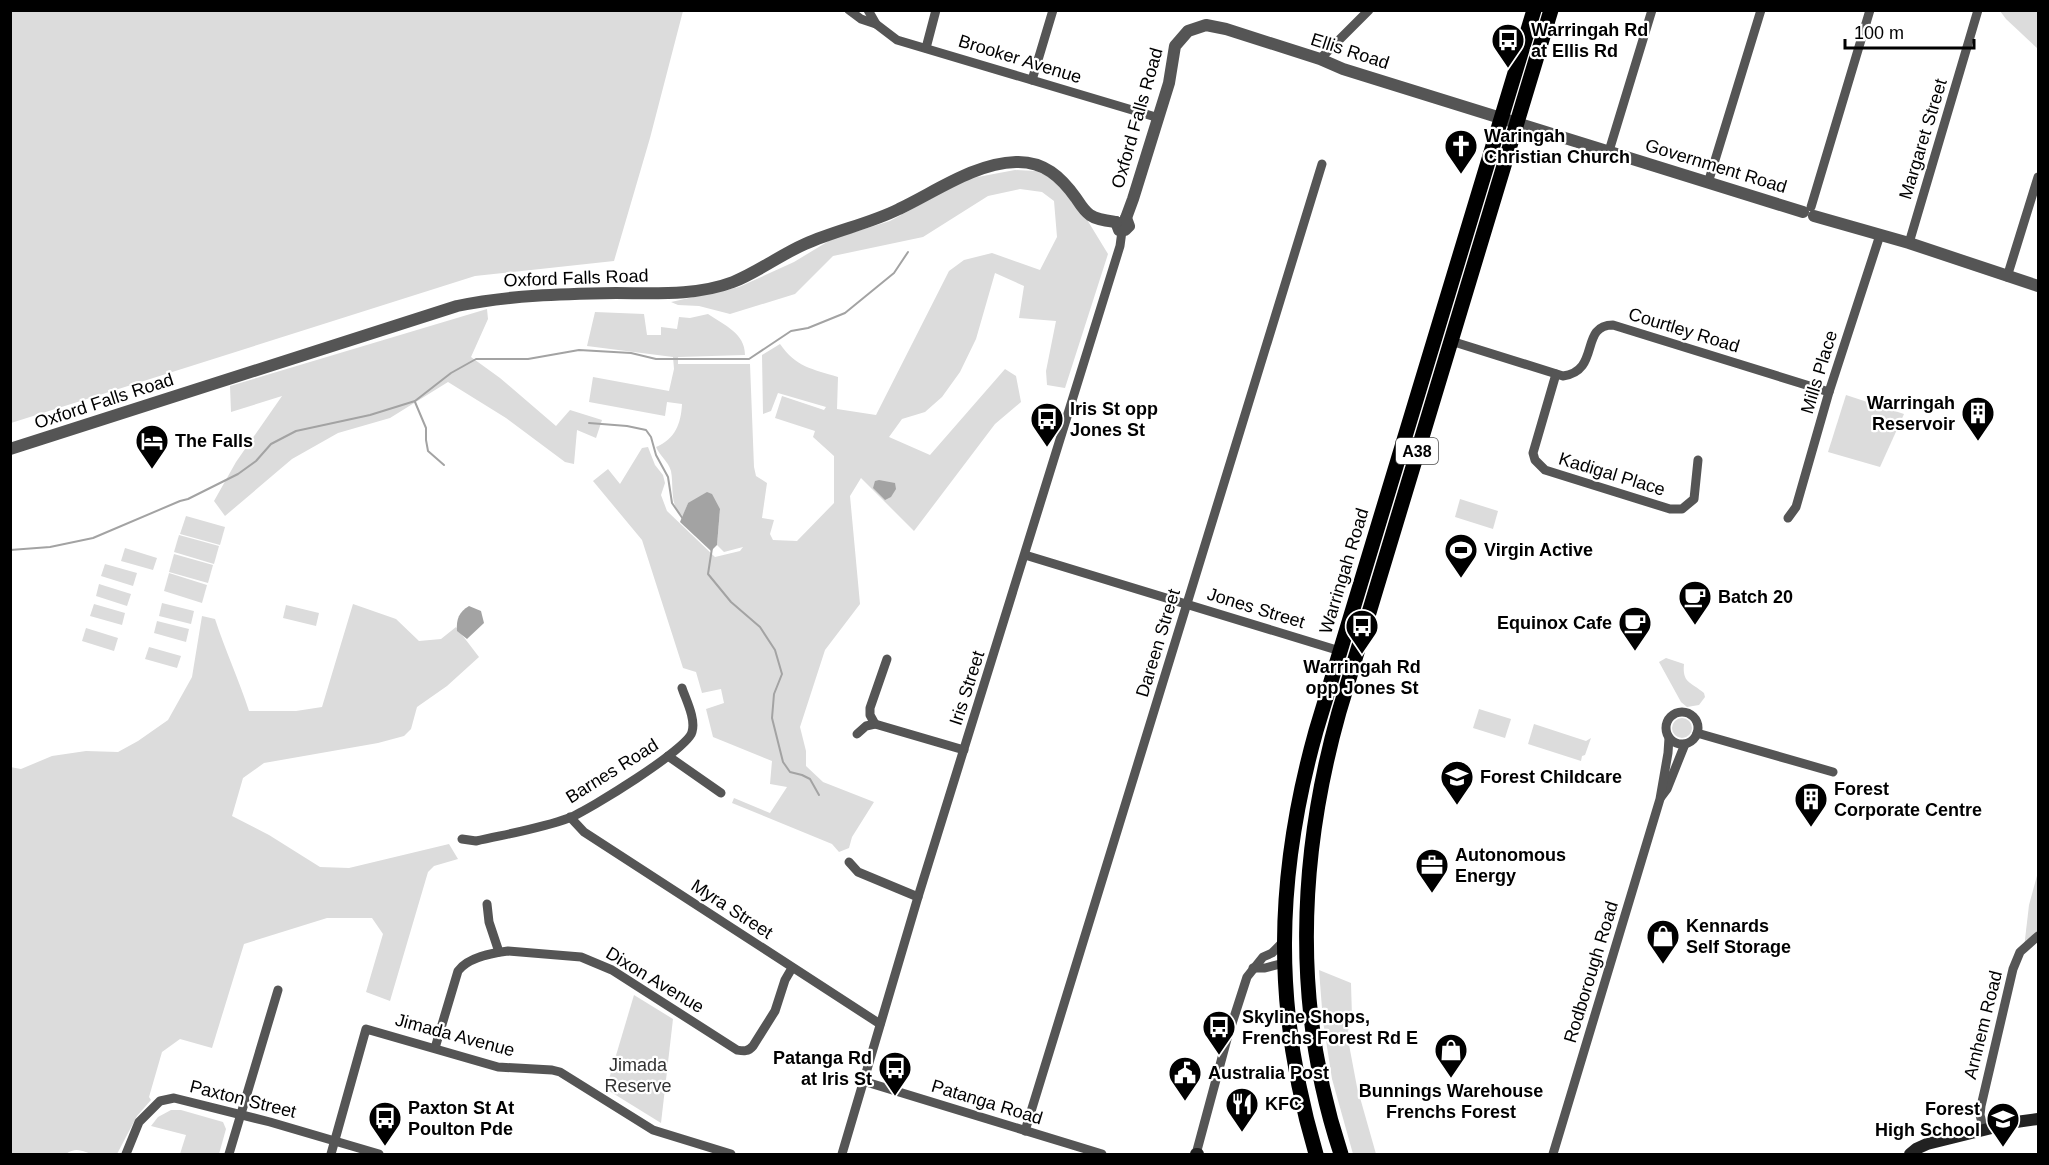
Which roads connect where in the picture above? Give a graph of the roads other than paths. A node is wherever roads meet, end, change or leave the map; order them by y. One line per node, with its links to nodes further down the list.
1 (849, 10): 12 (street, Brooker Avenue)
2 (868, 10): 12 (street, Brooker Avenue)
3 (936, 10): 14 (street)
4 (1053, 10): 16 (street)
5 (1369, 10): 15 (street)
6 (1534, 10): 17 (highway, Warringah Road / A38)
7 (1551, 10): 19 (highway, Warringah Road / A38)
8 (1652, 10): 20 (street)
9 (1761, 10): 23 (street)
10 (1870, 10): 24 (street)
11 (1978, 10): 27 (street, Margaret Street)
12 (876, 24): 14 (street, Brooker Avenue)
13 (1188, 31): 15 (street, Ellis Road); 18 (street, Oxford Falls Road)
14 (926, 48): 16 (street, Brooker Avenue)
15 (1320, 59): 17 (street, Ellis Road)
16 (1032, 80): 18 (street, Brooker Avenue)
17 (1501, 117): 19 (street, Ellis Road); 38 (highway, Warringah Road / A38)
18 (1159, 118): 25 (street, Oxford Falls Road)
19 (1517, 122): 20 (street, Government Road); 30 (highway, Warringah Road / A38)
20 (1609, 151): 23 (street, Government Road)
21 (1322, 164): 37 (street, Dareen Street)
22 (2038, 177): 28 (street)
23 (1708, 183): 24 (street, Government Road)
24 (1809, 212): 26 (street, Government Road)
25 (1121, 224): 33 (street, Oxford Falls Road); 36 (street, Iris Street)
26 (1880, 235): 27 (street, Government Road); 32 (street, Mills Place)
27 (1909, 243): 28 (street, Government Road)
28 (2007, 276): 29 (street, Government Road)
29 (2038, 286)
30 (1451, 341): 31 (street); 80 (highway, Warringah Road / A38)
31 (1556, 374): 32 (street, Courtley Road); 34 (street, Kadigal Place)
32 (1829, 392): 35 (street, Mills Place)
33 (10, 449)
34 (1698, 460)
35 (1788, 518)
36 (1025, 555): 37 (street, Jones Street); 46 (street, Iris Street)
37 (1187, 604): 38 (street, Jones Street); 69 (street, Dareen Street)
38 (1340, 651): 57 (highway, Warringah Road / A38)
39 (886, 659): 41 (street)
40 (682, 688): 47 (street, Barnes Road)
41 (875, 724): 43 (street); 46 (street)
42 (1697, 733): 44 (street); 45 (street); 48 (street)
43 (857, 734)
44 (1669, 738): 45 (street); 50 (street, Rodborough Road)
45 (1684, 744): 50 (street, Rodborough Road)
46 (964, 750): 54 (street, Iris Street)
47 (668, 756): 49 (street); 51 (street, Barnes Road)
48 (1833, 772)
49 (721, 793)
50 (1660, 799): 81 (street, Rodborough Road)
51 (570, 817): 52 (street, Barnes Road); 60 (street, Myra Street)
52 (462, 838)
53 (849, 862): 54 (street)
54 (918, 897): 63 (street, Iris Street)
55 (487, 904): 58 (street)
56 (2038, 936): 68 (street, Arnhem Road)
57 (1283, 942): 59 (highway, Warringah Road / A38); 61 (street)
58 (499, 952): 60 (street, Dixon Avenue); 64 (street, Dixon Avenue)
59 (1284, 963): 61 (street); 79 (highway, Warringah Road / A38)
60 (792, 968): 63 (street, Myra Street)
61 (1253, 968): 71 (street)
62 (278, 990): 66 (street)
63 (880, 1024): 65 (street, Iris Street)
64 (435, 1048): 70 (street, Jimada Avenue); 76 (street, Jimada Avenue)
65 (863, 1081): 69 (street, Patanga Road); 77 (street, Iris Street)
66 (242, 1114): 70 (street, Paxton Street); 72 (street, Paxton Street); 73 (street)
67 (2038, 1119): 68 (main road)
68 (1984, 1130): 82 (main road)
69 (1025, 1131): 78 (street, Patanga Road)
70 (335, 1141): 74 (street); 75 (street, Paxton Street)
71 (1197, 1154)
72 (126, 1155)
73 (229, 1155)
74 (331, 1155)
75 (379, 1155)
76 (731, 1155)
77 (842, 1155)
78 (1102, 1155)
79 (1316, 1155)
80 (1341, 1155)
81 (1553, 1155)
82 (1910, 1155)

